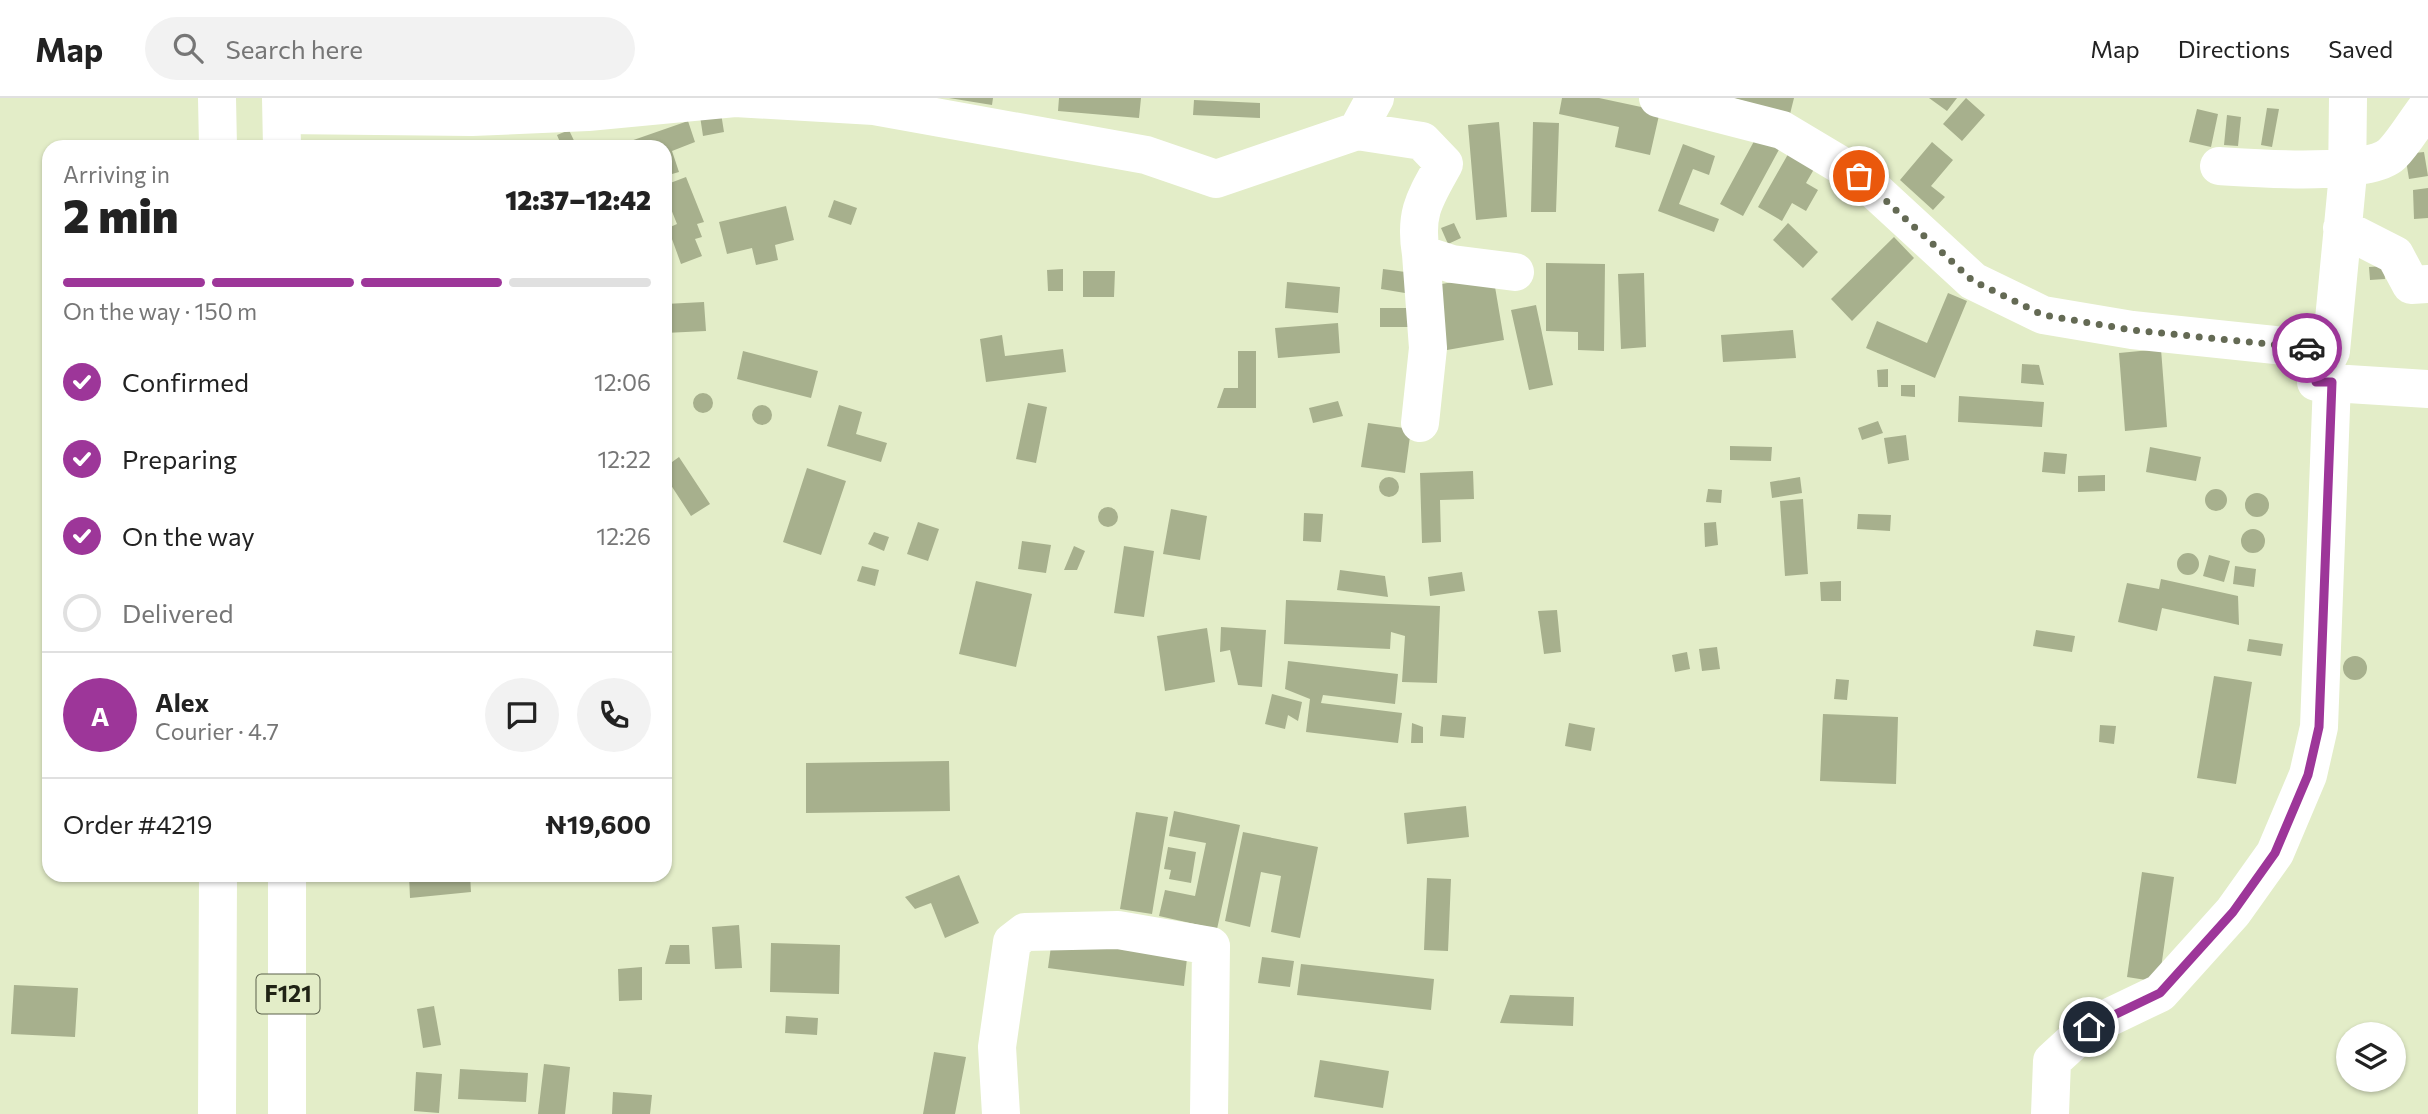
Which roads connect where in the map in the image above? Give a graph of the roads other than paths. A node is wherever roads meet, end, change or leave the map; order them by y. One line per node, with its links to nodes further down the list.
1 (217, 98): 9 (street)
2 (1375, 98): 8 (street)
3 (1658, 98): 16 (street)
4 (2348, 98): 11 (street)
5 (539, 106): 7 (street); 8 (street)
6 (2428, 106): 11 (street)
7 (282, 120)
8 (1357, 131): 13 (street)
9 (218, 140)
10 (2219, 166): 11 (street)
11 (2347, 168): 12 (street)
12 (2342, 228): 15 (street); 16 (street)
13 (1421, 254): 14 (street); 18 (street)
14 (1515, 272)
15 (2428, 284)
16 (2332, 367): 17 (street); 25 (street)
17 (2428, 389)
18 (1420, 423)
19 (218, 882): 21 (street)
20 (287, 882): 22 (street, F121)
21 (217, 1114)
22 (287, 1114)
23 (1001, 1114): 24 (street)
24 (1209, 1114)
25 (2050, 1114)

